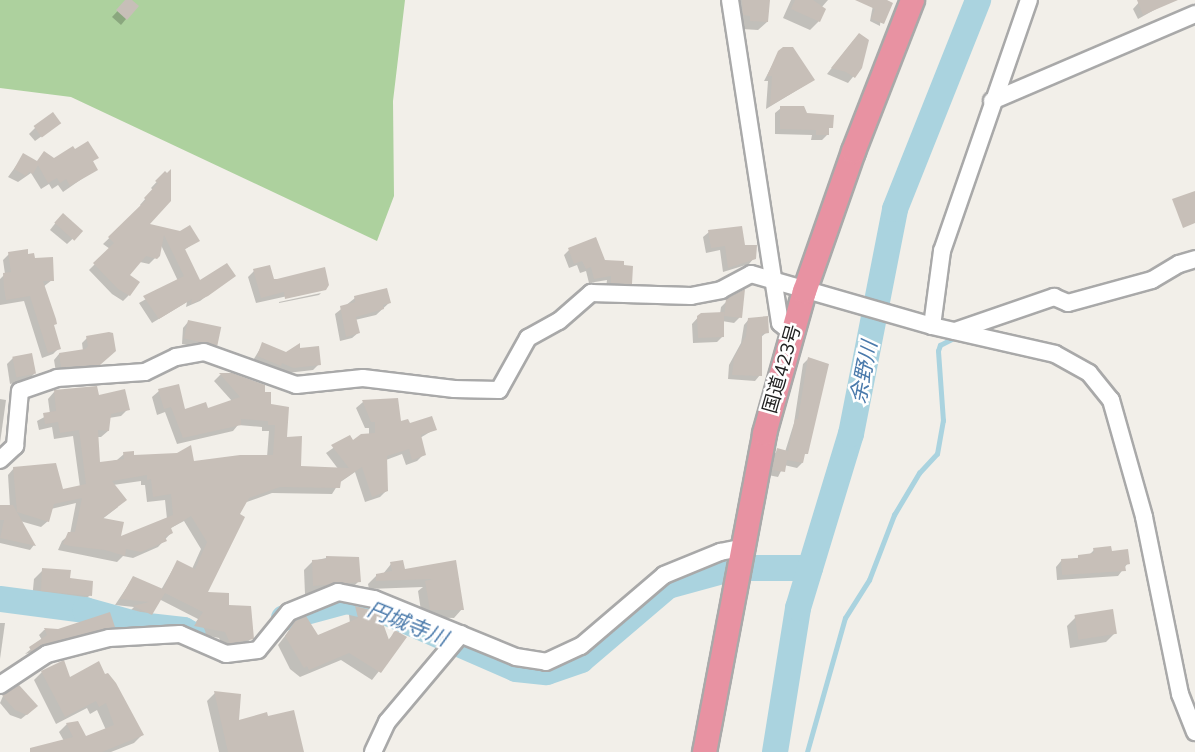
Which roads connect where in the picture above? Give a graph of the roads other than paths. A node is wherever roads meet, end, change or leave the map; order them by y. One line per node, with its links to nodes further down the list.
1 (730, 0): 7 (street)
2 (912, 0): 8 (highway, 国道423号)
3 (1029, 0): 5 (street)
4 (1195, 13): 5 (street)
5 (992, 101): 9 (street)
6 (1195, 259): 10 (street)
7 (773, 281): 8 (street); 11 (street); 12 (street)
8 (804, 291): 9 (street); 11 (highway, 国道423号)
9 (928, 324): 10 (street)
10 (955, 331): 16 (street)
11 (793, 334): 13 (highway, 国道423号)
12 (0, 460)
13 (740, 548): 14 (street); 18 (highway, 国道423号)
14 (461, 634): 15 (street); 17 (street)
15 (0, 685)
16 (1195, 732)
17 (373, 752)
18 (704, 752)

